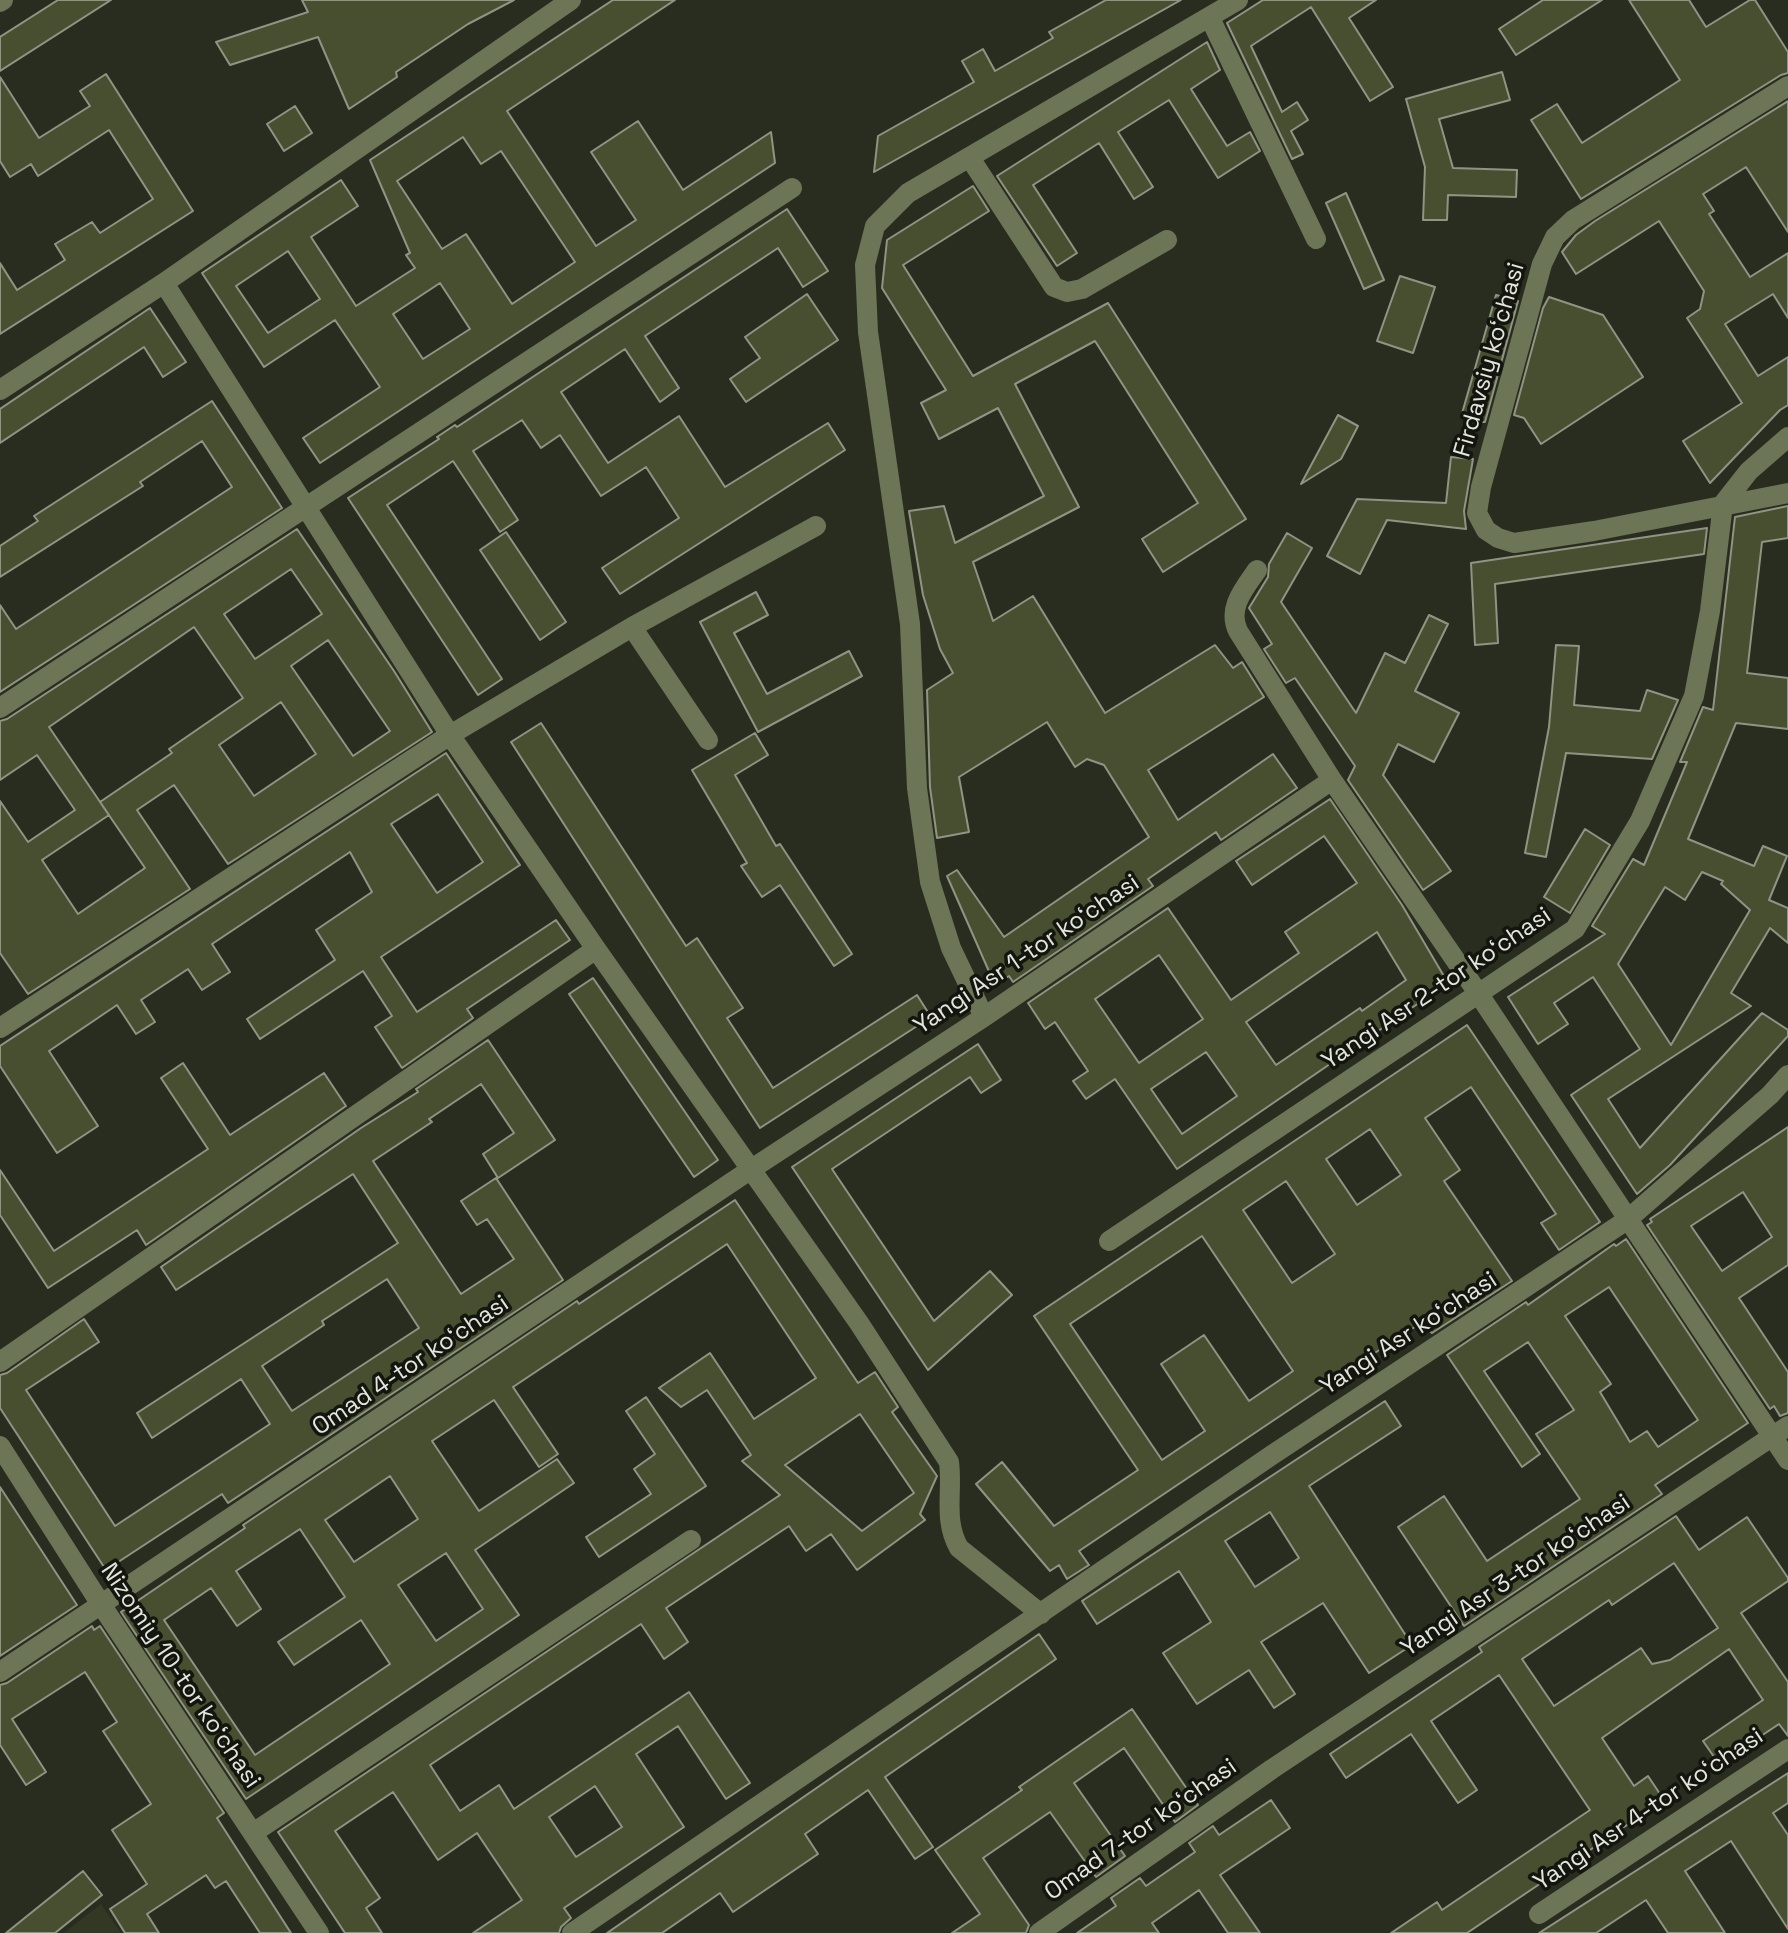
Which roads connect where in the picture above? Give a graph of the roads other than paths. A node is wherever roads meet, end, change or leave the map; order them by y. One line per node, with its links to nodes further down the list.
1 (571, 0): 9 (street)
2 (1238, 0): 3 (street)
3 (1210, 18): 5 (street); 7 (street)
4 (1788, 86): 13 (street, Firdavsiy koʻchasi)
5 (970, 158): 8 (street); 24 (street)
6 (792, 188): 14 (street)
7 (1316, 239)
8 (1167, 240)
9 (164, 283): 10 (street); 14 (street)
10 (0, 390)
11 (1788, 437): 13 (street)
12 (1788, 493): 13 (street, Firdavsiy koʻchasi)
13 (1723, 504): 23 (street, Yangi Asr 2-tor koʻchasi)
14 (305, 507): 18 (street); 19 (street)
15 (816, 526): 17 (street)
16 (1257, 570): 21 (street)
17 (632, 627): 19 (street); 20 (street)
18 (0, 708)
19 (450, 735): 22 (street); 25 (street)
20 (708, 740)
21 (1332, 780): 23 (street); 24 (street, Yangi Asr 1-tor koʻchasi)
22 (596, 949): 27 (street); 30 (street)
23 (1478, 993): 28 (street); 29 (street, Yangi Asr 2-tor koʻchasi)
24 (984, 1017): 27 (street, Yangi Asr 1-tor koʻchasi)
25 (0, 1028)
26 (1788, 1075): 28 (street, Yangi Asr koʻchasi)
27 (750, 1170): 35 (street, Omad 4-tor koʻchasi); 36 (street)
28 (1627, 1220): 31 (street); 36 (street, Yangi Asr koʻchasi)
29 (1109, 1241)
30 (0, 1362)
31 (1780, 1432): 33 (street); 39 (street, Yangi Asr 3-tor koʻchasi)
32 (0, 1446): 35 (street, Nizomiy 10-tor koʻchasi)
33 (1788, 1460)
34 (691, 1540): 40 (street)
35 (102, 1606): 37 (street, Omad 4-tor koʻchasi); 40 (street, Nizomiy 10-tor koʻchasi)
36 (1041, 1614): 43 (street, Yangi Asr koʻchasi)
37 (0, 1672)
38 (1788, 1749): 41 (street, Yangi Asr 4-tor koʻchasi)
39 (1272, 1769): 44 (street, Omad 7-tor koʻchasi)
40 (253, 1833): 42 (street, Nizomiy 10-tor koʻchasi)
41 (1539, 1914)
42 (319, 1933)
43 (572, 1933)
44 (1039, 1933)

